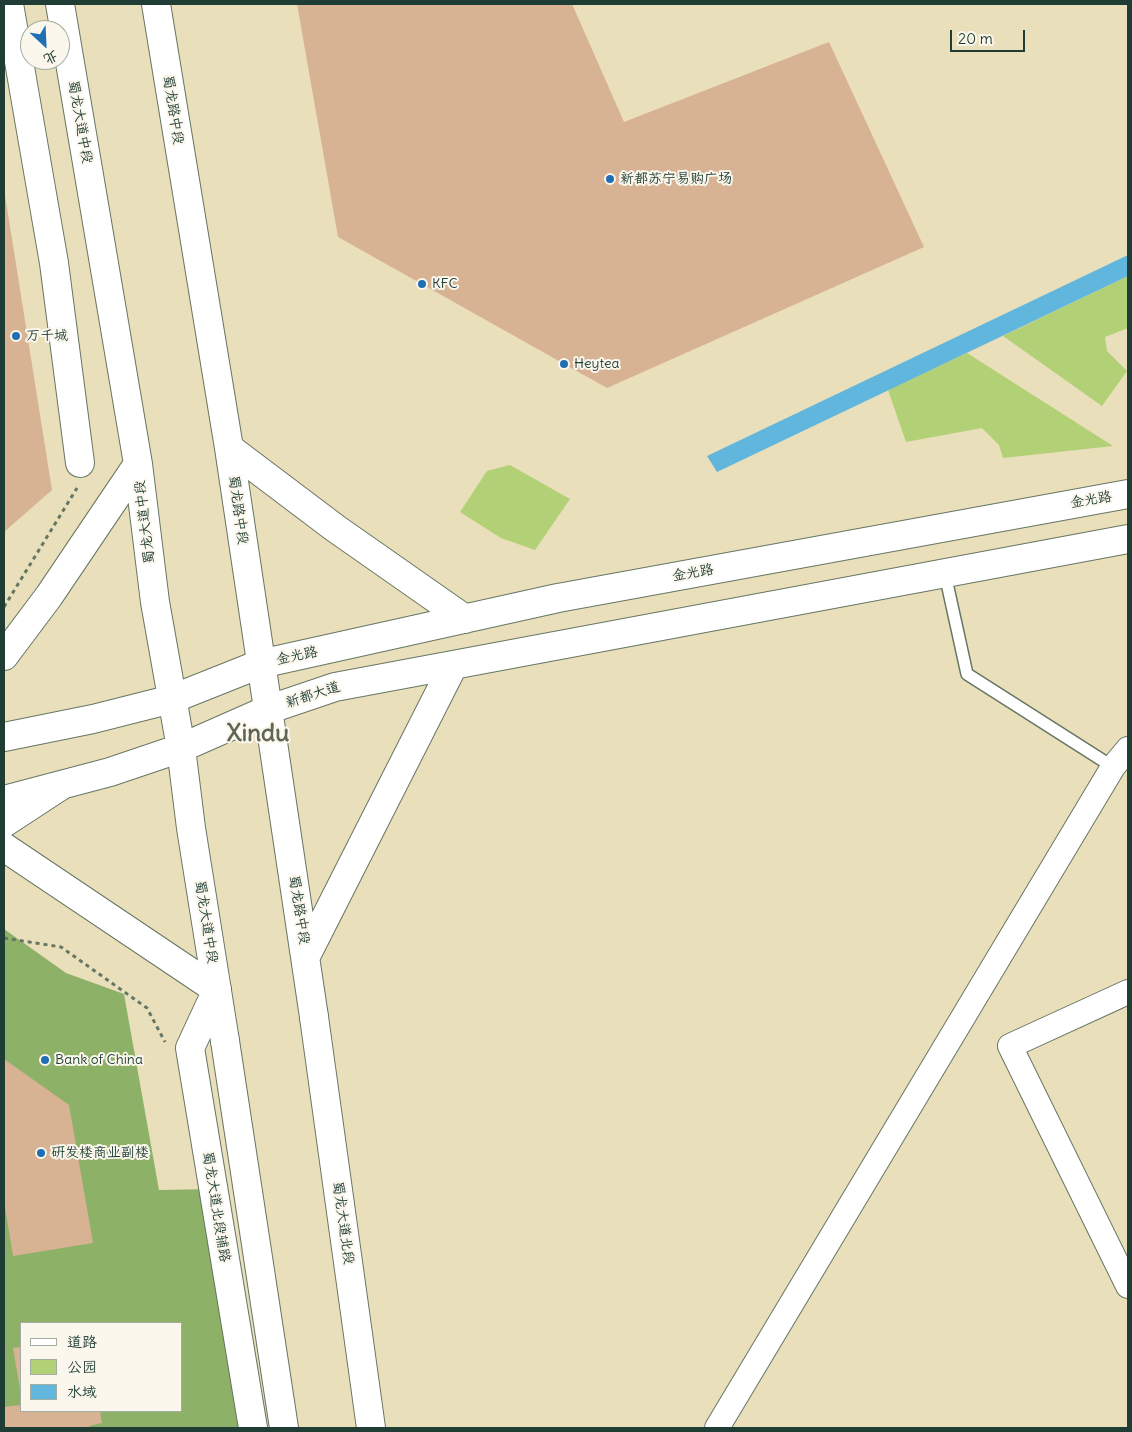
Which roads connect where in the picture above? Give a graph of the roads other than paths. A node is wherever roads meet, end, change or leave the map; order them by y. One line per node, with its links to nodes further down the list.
1 (9, 4): 6 (main road)
2 (60, 4): 5 (main road, 蜀龙大道中段)
3 (156, 4): 4 (main road, 蜀龙路中段)
4 (229, 448): 10 (main road); 12 (main road, 蜀龙路中段)
5 (138, 464): 11 (main road); 14 (main road, 蜀龙大道中段)
6 (81, 471)
7 (1128, 494): 10 (main road, 金光路)
8 (1128, 539): 9 (main road)
9 (945, 574): 13 (main road, 新都大道); 19 (lane)
10 (465, 618): 12 (main road, 金光路)
11 (4, 656)
12 (260, 664): 14 (main road, 金光路); 15 (main road, 蜀龙路中段)
13 (453, 666): 15 (main road, 新都大道); 24 (main road)
14 (172, 699): 16 (main road); 17 (main road, 蜀龙大道中段)
15 (267, 710): 17 (main road, 新都大道); 24 (main road, 蜀龙路中段)
16 (4, 737)
17 (182, 748): 20 (main road, 新都大道); 25 (main road, 蜀龙大道中段)
18 (1128, 749): 19 (street)
19 (1114, 767): 32 (street)
20 (64, 784): 21 (main road, 新都大道); 22 (main road)
21 (4, 800)
22 (4, 824)
23 (4, 847): 25 (main road)
24 (306, 956): 27 (main road, 蜀龙路中段)
25 (217, 990): 29 (main road, 蜀龙大道北段辅路); 30 (main road, 蜀龙大道中段)
26 (1128, 992): 28 (street)
27 (314, 1017): 31 (main road, 蜀龙大道北段)
28 (1128, 1286)
29 (253, 1428)
30 (284, 1428)
31 (372, 1428)
32 (717, 1428)

